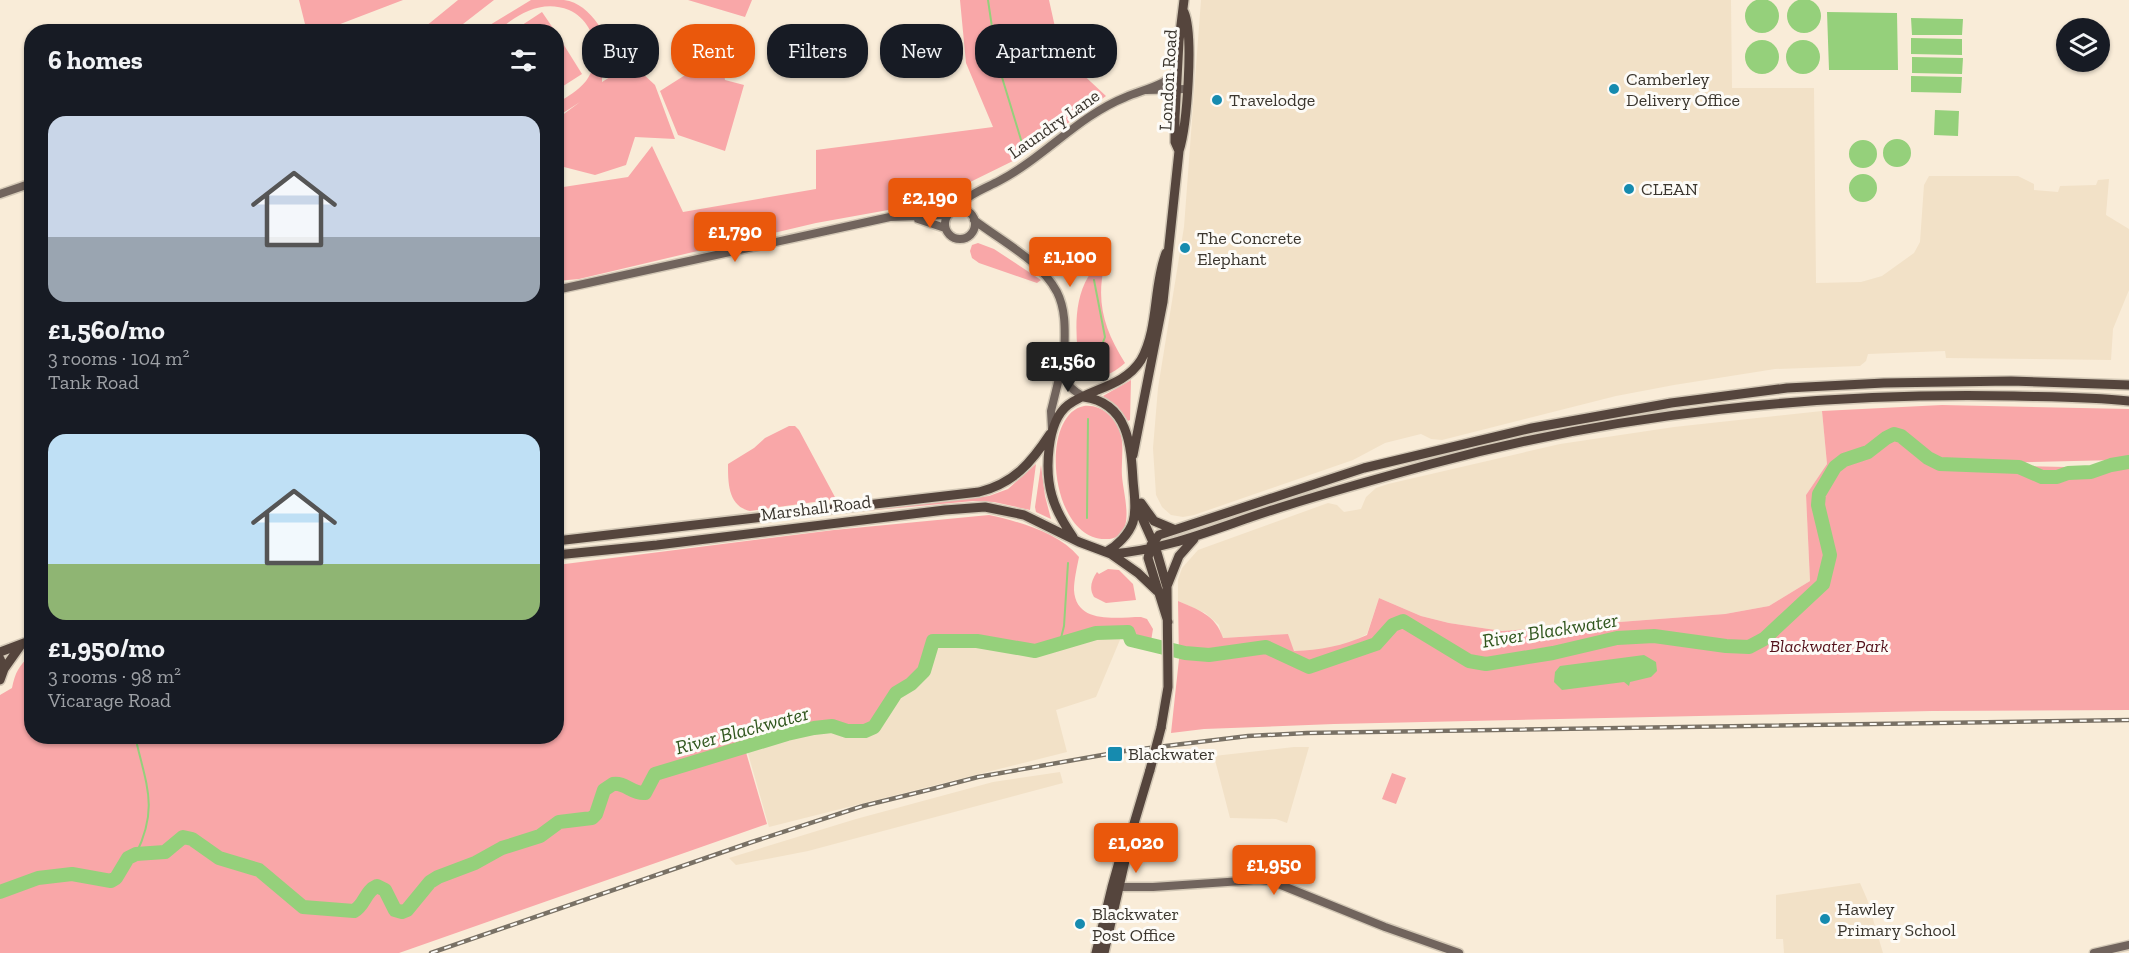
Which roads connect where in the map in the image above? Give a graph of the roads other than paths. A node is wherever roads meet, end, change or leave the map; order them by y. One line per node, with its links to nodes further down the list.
1 (1184, 0): 2 (main road, London Road)
2 (1184, 12): 3 (main road, London Road); 5 (main road, London Road)
3 (1178, 68): 4 (street, Laundry Lane); 5 (main road, London Road)
4 (1143, 90): 5 (street, Laundry Lane); 8 (street, Laundry Lane)
5 (1182, 90): 14 (main road, London Road)
6 (24, 186): 7 (street)
7 (0, 194)
8 (958, 209): 9 (street); 11 (street)
9 (947, 215): 10 (street); 12 (street)
10 (912, 217): 12 (street); 16 (street)
11 (974, 220): 13 (street); 15 (street)
12 (945, 228): 13 (street)
13 (972, 232): 15 (street)
14 (1167, 249): 19 (main road, London Road); 22 (main road, London Road)
15 (1015, 250): 17 (street)
16 (564, 288)
17 (1065, 355): 19 (street); 21 (street)
18 (2129, 385): 23 (main road)
19 (1084, 398): 21 (main road, Marshall Road); 22 (main road)
20 (2129, 401): 24 (main road)
21 (1051, 432): 28 (main road); 29 (main road, Marshall Road)
22 (1133, 455): 25 (main road)
23 (1410, 456): 24 (main road); 26 (main road)
24 (1411, 470): 27 (main road)
25 (1135, 498): 26 (main road); 30 (main road); 31 (main road)
26 (1174, 529): 30 (main road)
27 (1195, 537): 30 (main road); 33 (main road)
28 (1074, 539): 31 (main road, Marshall Road); 32 (main road, Marshall Road)
29 (564, 540)
30 (1152, 547): 31 (main road); 33 (main road); 34 (main road)
31 (1108, 553): 34 (main road)
32 (564, 554)
33 (1167, 587): 35 (main road)
34 (1158, 593): 35 (main road)
35 (1168, 622): 42 (main road, bridge)
36 (24, 644): 37 (main road)
37 (21, 645): 38 (main road); 40 (main road)
38 (0, 652)
39 (0, 659): 40 (main road)
40 (4, 669): 41 (main road)
41 (0, 680)
42 (1116, 887): 44 (main road); 45 (main road); 46 (street)
43 (2129, 945): 47 (street)
44 (1096, 953)
45 (1104, 953)
46 (1459, 953)
47 (2094, 953)

